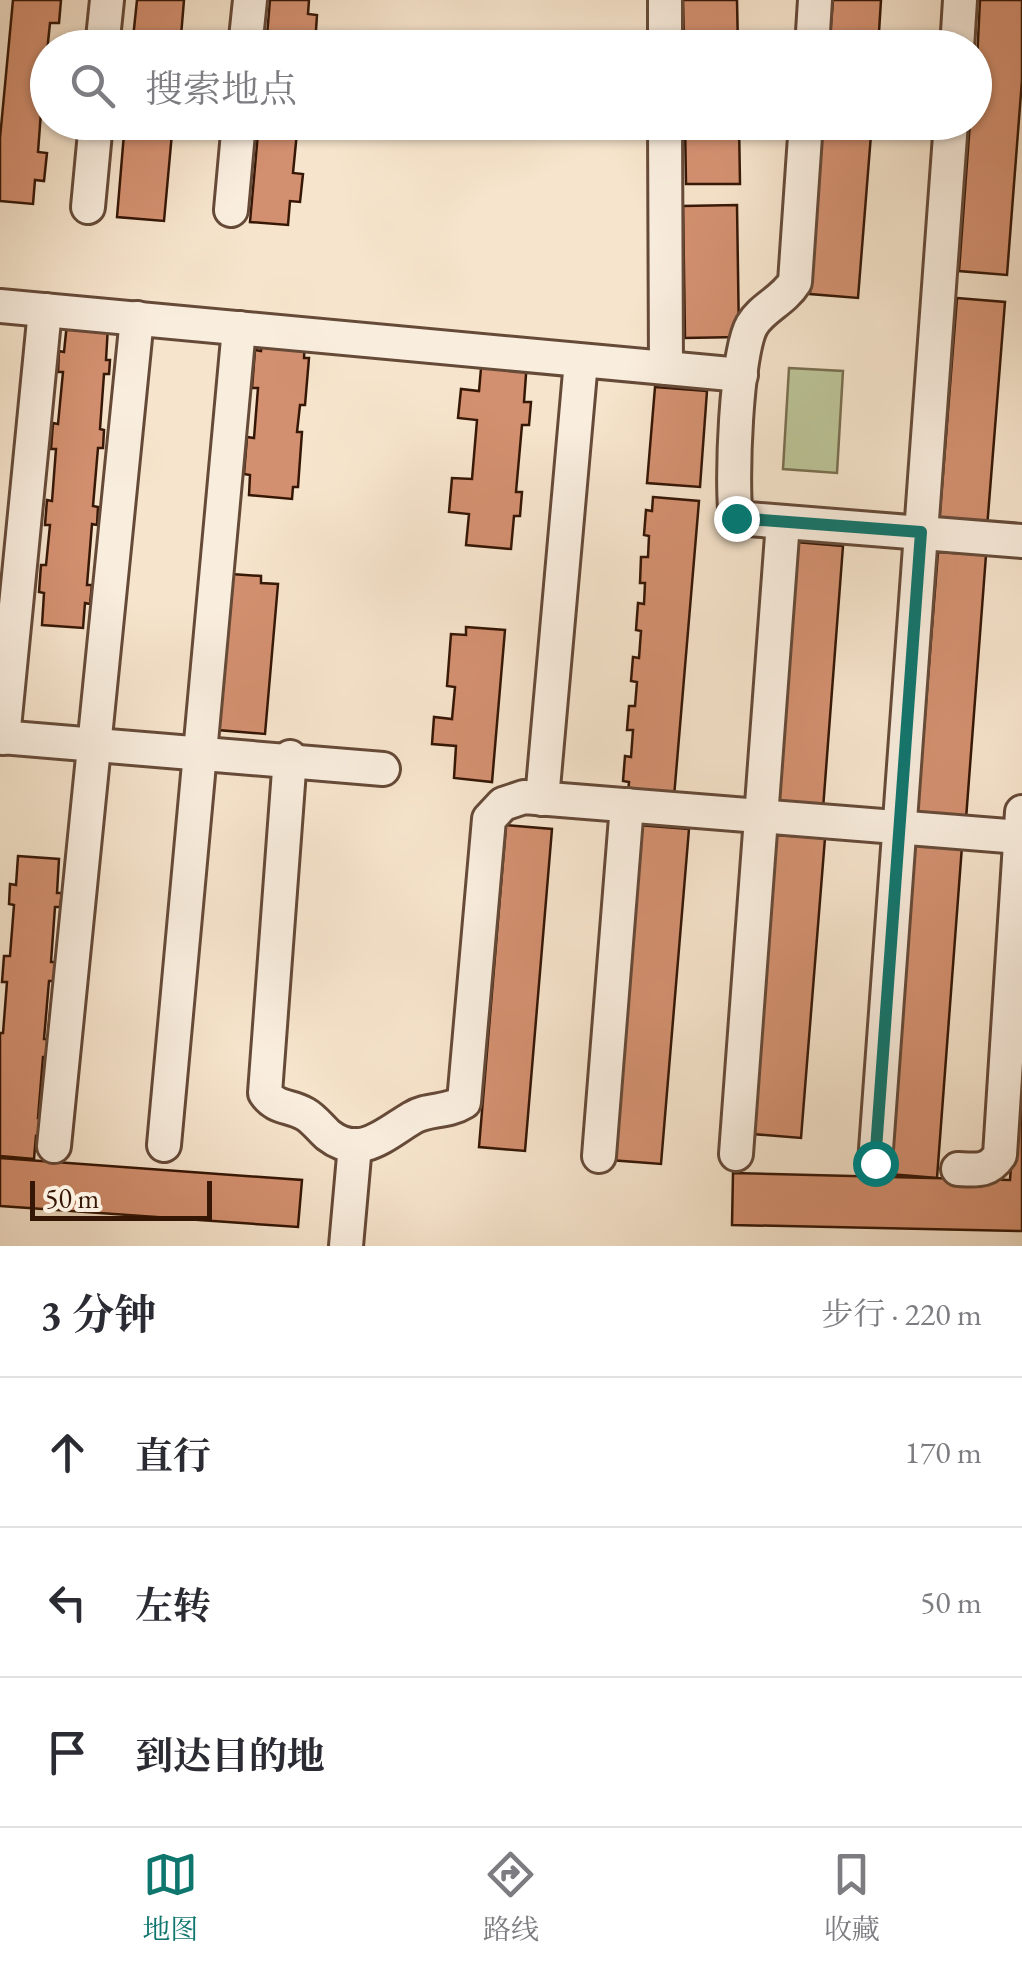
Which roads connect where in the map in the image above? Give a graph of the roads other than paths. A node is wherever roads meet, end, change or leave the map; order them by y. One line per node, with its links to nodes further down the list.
1 (106, 0): 6 (lane)
2 (250, 0): 7 (lane)
3 (665, 0): 8 (lane)
4 (815, 0): 9 (lane)
5 (960, 0): 10 (lane)
6 (104, 30)
7 (248, 30)
8 (665, 30)
9 (813, 30)
10 (958, 30)
11 (94, 140): 16 (lane)
12 (237, 140): 17 (lane)
13 (665, 140): 23 (lane)
14 (805, 140): 24 (lane)
15 (950, 140): 26 (lane)
16 (88, 208)
17 (231, 210)
18 (0, 306): 19 (lane)
19 (44, 310): 20 (lane); 28 (lane)
20 (137, 318): 21 (lane); 29 (lane)
21 (239, 328): 22 (lane); 30 (lane)
22 (582, 360): 23 (lane); 33 (lane)
23 (666, 368): 24 (lane)
24 (741, 376): 25 (lane)
25 (783, 522): 26 (lane); 35 (lane)
26 (921, 532): 27 (lane); 37 (lane)
27 (1022, 540)
28 (2, 738): 29 (lane)
29 (94, 745): 30 (lane); 40 (lane)
30 (200, 754): 31 (lane); 38 (lane)
31 (290, 759): 32 (lane); 39 (lane)
32 (384, 769)
33 (542, 798): 34 (lane); 39 (lane)
34 (627, 805): 35 (lane); 42 (lane)
35 (761, 816): 37 (lane); 41 (lane)
36 (1021, 824): 37 (lane); 44 (lane)
37 (900, 827): 43 (lane)
38 (164, 1145)
39 (355, 1145): 45 (lane)
40 (54, 1146)
41 (736, 1154)
42 (599, 1156)
43 (875, 1163)
44 (958, 1169)
45 (346, 1246)

